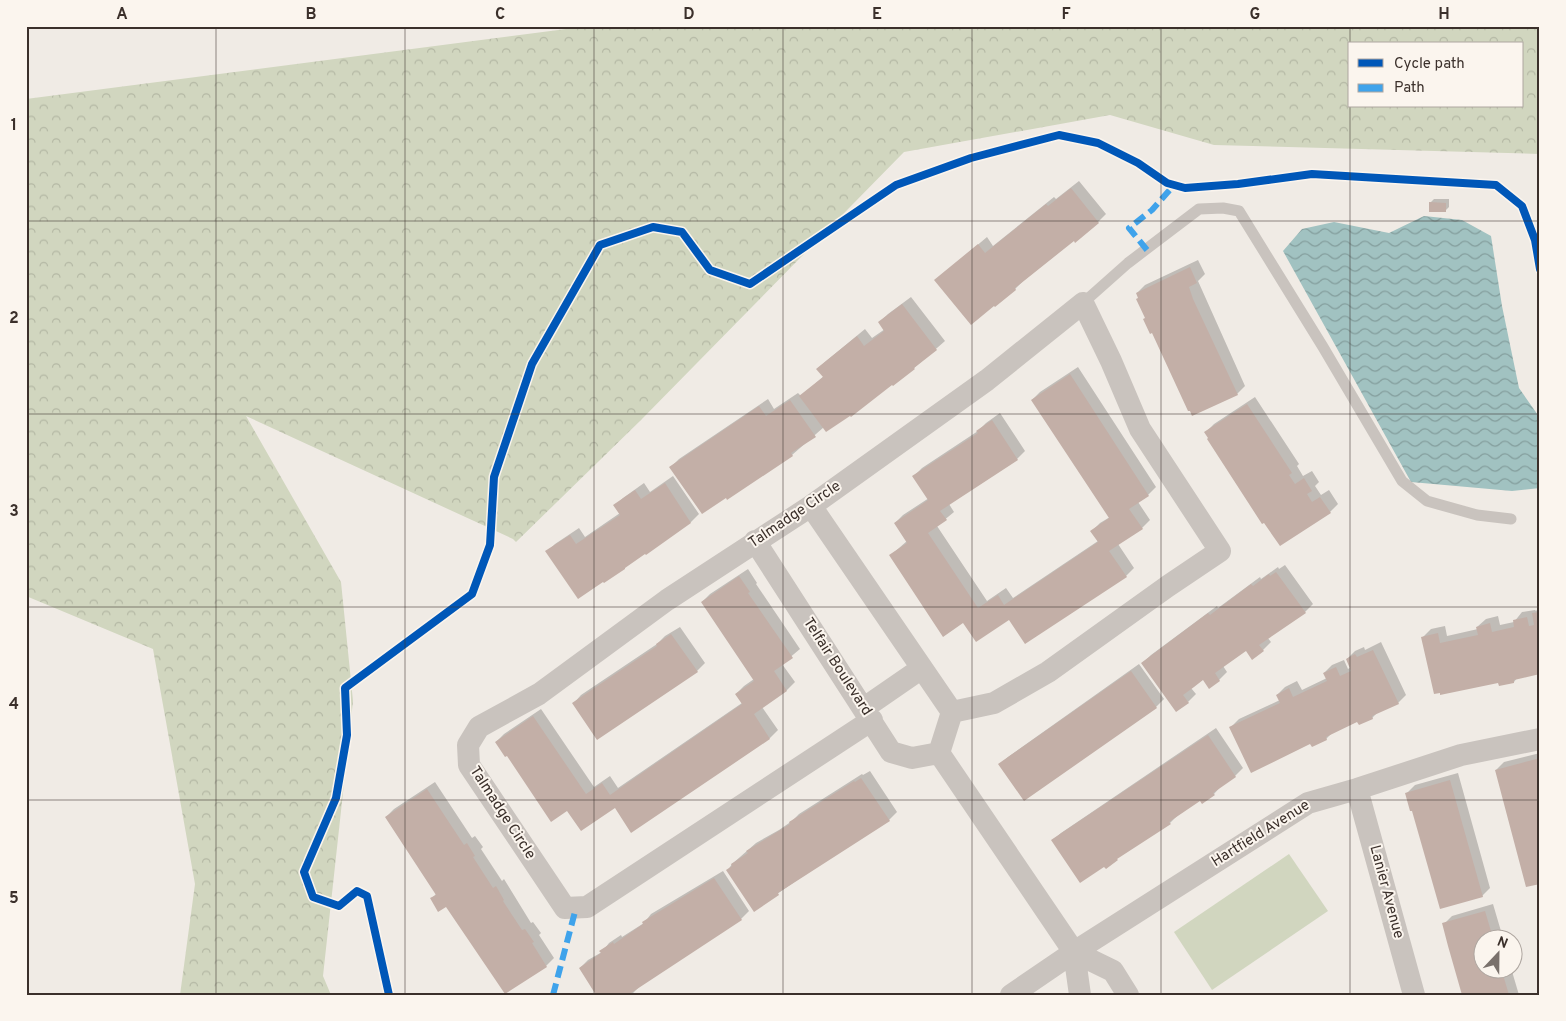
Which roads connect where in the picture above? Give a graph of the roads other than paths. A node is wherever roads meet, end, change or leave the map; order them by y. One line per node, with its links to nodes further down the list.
1 (1083, 303): 2 (street, Talmadge Circle); 3 (lane); 6 (street)
2 (811, 506): 4 (street, Talmadge Circle); 5 (street)
3 (1511, 519)
4 (755, 541): 7 (street, Telfair Boulevard); 7 (street, Talmadge Circle)
5 (922, 668): 6 (street); 7 (street)
6 (952, 712): 9 (street)
7 (868, 714): 9 (street, Telfair Boulevard)
8 (1540, 738): 10 (street, Hartfield Avenue)
9 (939, 753): 11 (street)
10 (1357, 789): 11 (street, Hartfield Avenue); 15 (street, Lanier Avenue)
11 (1074, 952): 12 (street, Hartfield Avenue); 13 (street); 14 (street)
12 (1010, 995)
13 (1080, 995)
14 (1128, 995)
15 (1414, 995)

